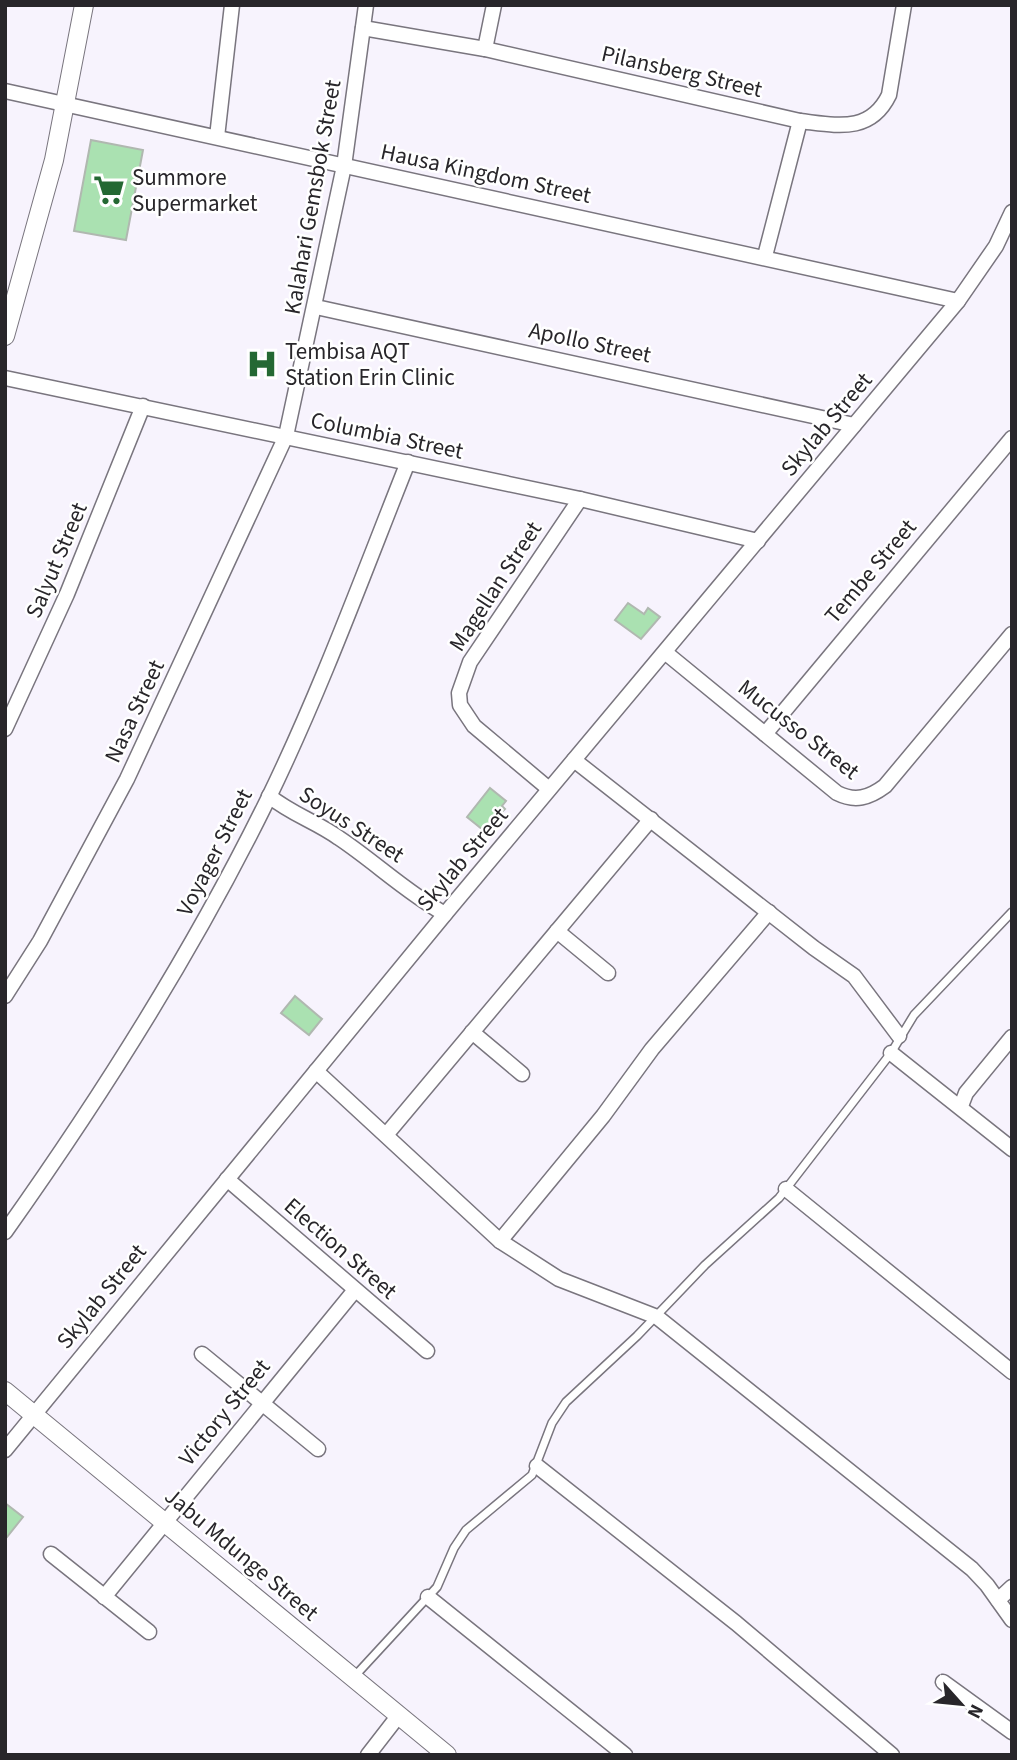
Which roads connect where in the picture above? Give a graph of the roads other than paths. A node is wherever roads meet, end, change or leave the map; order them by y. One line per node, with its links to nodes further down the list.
1 (84, 5): 9 (street)
2 (232, 5): 11 (street)
3 (366, 5): 6 (street, Kalahari Gemsbok Street)
4 (495, 5): 7 (street)
5 (904, 5): 10 (street, Pilansberg Street)
6 (363, 28): 7 (street, Pilansberg Street); 12 (street, Kalahari Gemsbok Street)
7 (485, 49): 10 (street, Pilansberg Street)
8 (5, 91): 9 (street, Hausa Kingdom Street)
9 (67, 105): 11 (street, Hausa Kingdom Street); 17 (street)
10 (800, 121): 14 (street)
11 (217, 137): 12 (street, Hausa Kingdom Street)
12 (344, 166): 14 (street, Hausa Kingdom Street); 16 (street, Kalahari Gemsbok Street)
13 (1012, 212): 15 (street, Skylab Street)
14 (765, 256): 15 (street, Hausa Kingdom Street)
15 (958, 300): 20 (street, Skylab Street)
16 (316, 307): 20 (street, Apollo Street); 21 (street, Kalahari Gemsbok Street)
17 (5, 336)
18 (5, 378): 19 (street, Columbia Street)
19 (143, 406): 21 (street, Columbia Street); 28 (street, Salyut Street)
20 (854, 425): 25 (street, Skylab Street)
21 (286, 436): 23 (street, Columbia Street); 39 (street, Nasa Street)
22 (1012, 438): 29 (street, Tembe Street)
23 (408, 463): 24 (street, Columbia Street); 32 (street, Voyager Street)
24 (580, 499): 25 (street, Columbia Street); 31 (street, Magellan Street)
25 (758, 541): 27 (street, Skylab Street)
26 (1012, 634): 29 (street, Mucusso Street)
27 (666, 653): 29 (street, Mucusso Street); 30 (street, Skylab Street)
28 (5, 729)
29 (765, 734)
30 (573, 760): 31 (street, Skylab Street); 33 (street)
31 (550, 789): 36 (street, Skylab Street)
32 (269, 796): 36 (street, Soyus Street); 51 (street, Voyager Street)
33 (651, 820): 34 (street); 37 (street)
34 (769, 912): 41 (street); 52 (street)
35 (1012, 912): 41 (lane)
36 (445, 914): 44 (street, Skylab Street)
37 (556, 930): 38 (street); 40 (street)
38 (608, 973)
39 (5, 996)
40 (472, 1032): 45 (street); 47 (street)
41 (899, 1036): 43 (lane)
42 (1012, 1037): 46 (street)
43 (891, 1052): 46 (street); 50 (lane)
44 (316, 1071): 47 (street); 49 (street, Skylab Street)
45 (523, 1074)
46 (961, 1106): 48 (street)
47 (386, 1135): 52 (street)
48 (1012, 1149)
49 (227, 1179): 53 (street, Election Street); 60 (street, Skylab Street)
50 (786, 1189): 54 (lane); 57 (street)
51 (5, 1232)
52 (500, 1241): 54 (street)
53 (355, 1290): 55 (street, Election Street); 59 (street, Victory Street)
54 (657, 1317): 63 (lane); 69 (street)
55 (427, 1351)
56 (202, 1354): 59 (street)
57 (1012, 1372)
58 (5, 1391): 60 (street, Jabu Mdunge Street)
59 (261, 1403): 61 (street); 64 (street, Victory Street)
60 (34, 1414): 62 (street, Skylab Street); 64 (street, Jabu Mdunge Street)
61 (318, 1449)
62 (5, 1450)
63 (537, 1466): 68 (lane); 76 (street)
64 (164, 1521): 67 (street, Victory Street); 72 (street, Jabu Mdunge Street)
65 (51, 1554): 67 (street)
66 (1012, 1587): 69 (street)
67 (104, 1597): 71 (street)
68 (428, 1597): 72 (lane); 79 (street)
69 (998, 1600): 70 (street)
70 (1012, 1620)
71 (149, 1632)
72 (353, 1678): 74 (street, Jabu Mdunge Street)
73 (943, 1682): 75 (street)
74 (399, 1716): 77 (street); 78 (street, Jabu Mdunge Street)
75 (1012, 1732)
76 (886, 1752)
77 (368, 1755)
78 (447, 1755)
79 (625, 1755)

